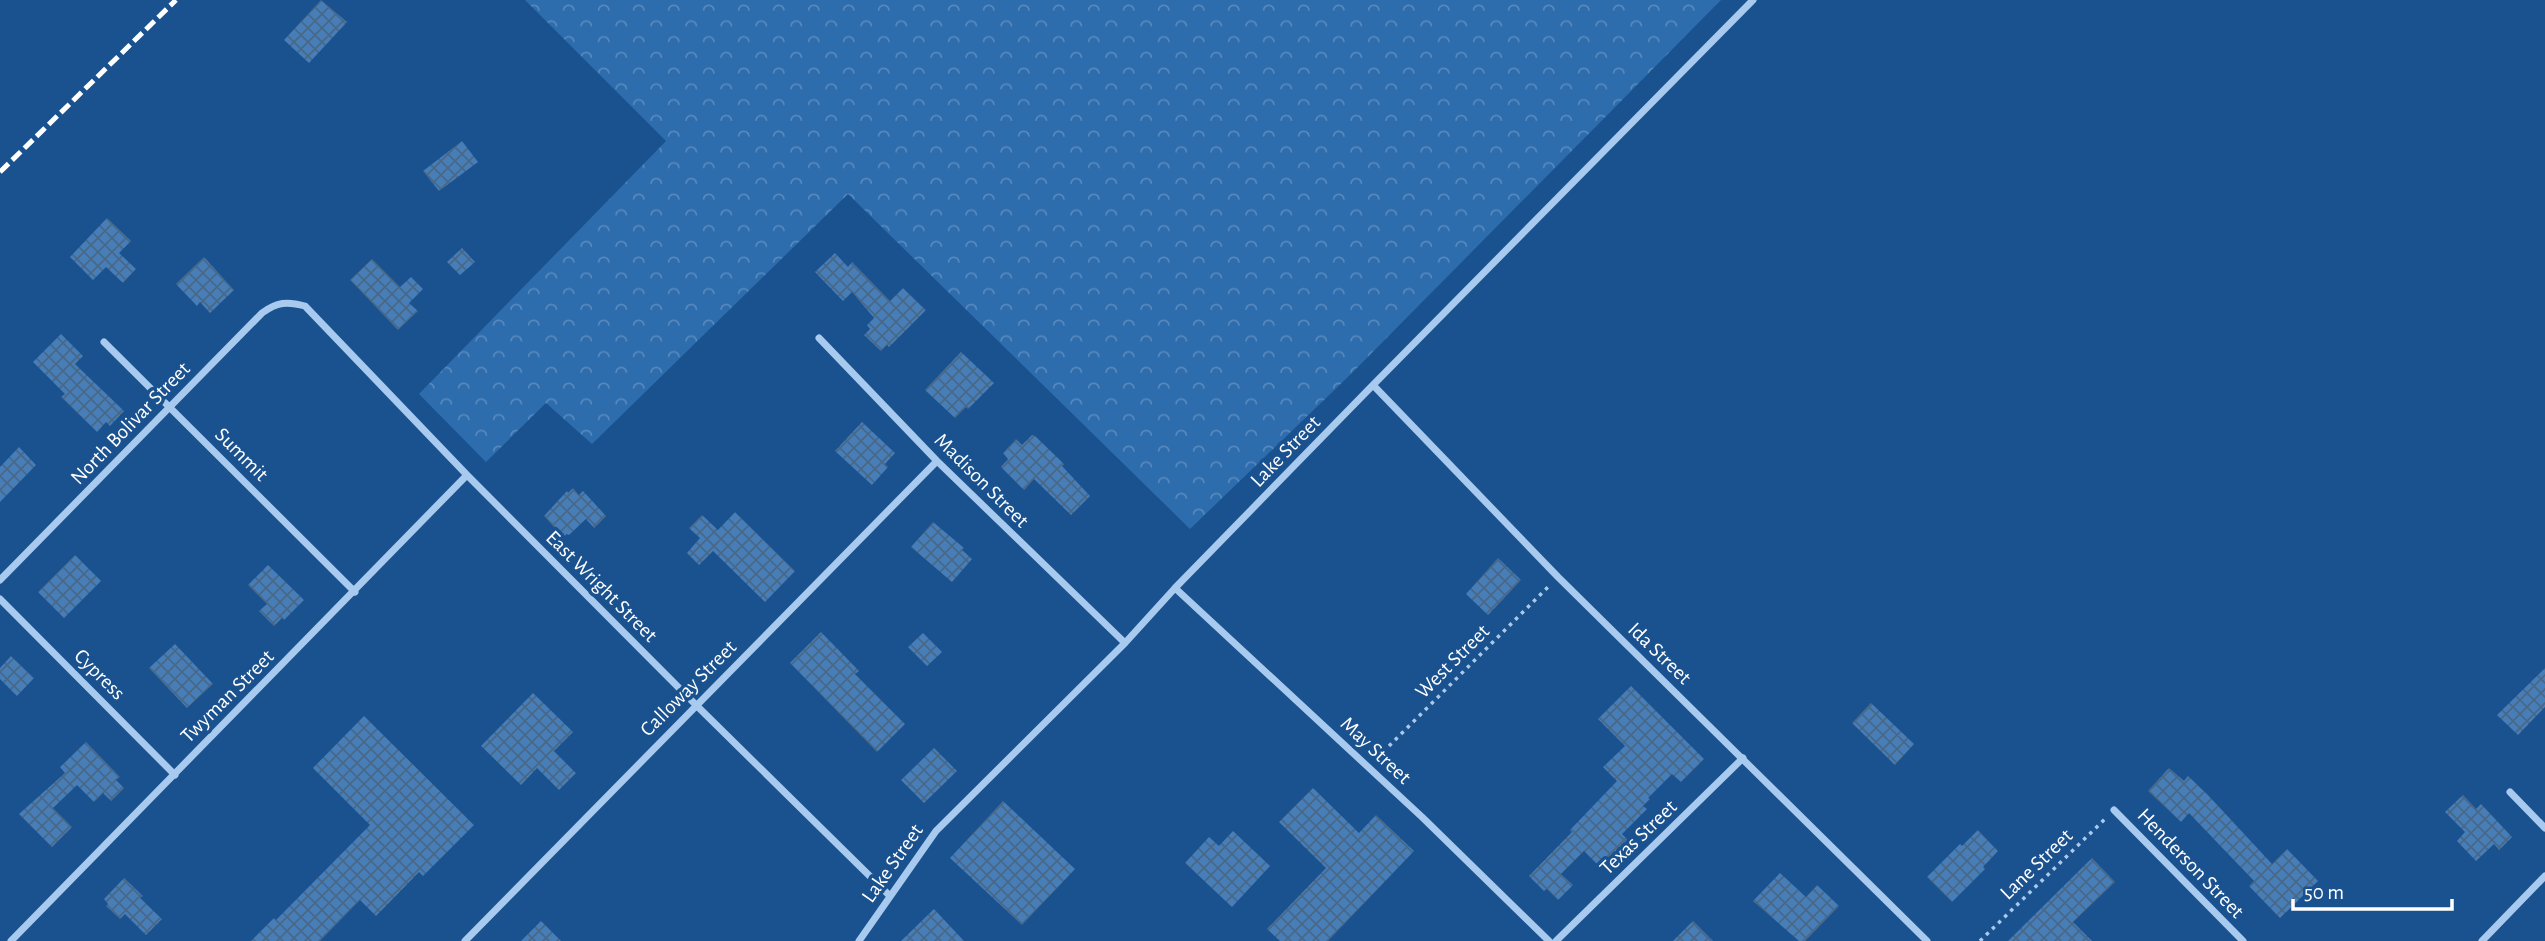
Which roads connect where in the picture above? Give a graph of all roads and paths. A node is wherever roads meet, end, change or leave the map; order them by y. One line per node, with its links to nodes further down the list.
1 (1753, 0): 5 (street, Lake Street)
2 (291, 302): 6 (street, North Bolivar Street); 8 (street, East Wright Street)
3 (819, 338): 7 (street, Madison Street)
4 (104, 342): 6 (street, Summit)
5 (1373, 385): 9 (street, Ida Street); 11 (street, Lake Street)
6 (170, 407): 10 (street, North Bolivar Street); 12 (street, Summit)
7 (937, 461): 14 (street, Madison Street); 15 (street, Calloway Street)
8 (467, 475): 12 (street, Twyman Street); 15 (street, East Wright Street)
9 (1558, 577): 16 (street, Ida Street); 17 (path, West Street)
10 (0, 580)
11 (1175, 588): 14 (street, Lake Street); 17 (street, May Street)
12 (355, 592): 18 (street, Twyman Street)
13 (0, 599): 18 (street, Cypress)
14 (1125, 643): 23 (street, Lake Street)
15 (696, 705): 23 (street, East Wright Street); 25 (street, Calloway Street)
16 (1744, 758): 28 (street, Texas Street); 29 (street, Ida Street)
17 (1368, 767): 27 (street, May Street)
18 (174, 775): 24 (street, Twyman Street)
19 (2510, 792): 21 (street)
20 (2114, 810): 30 (path, Lane Street); 31 (street, Henderson Street)
21 (2545, 828)
22 (2545, 876): 32 (street)
23 (890, 896): 26 (street, Lake Street)
24 (11, 941)
25 (465, 941)
26 (859, 941)
27 (1549, 941)
28 (1556, 941)
29 (1927, 941)
30 (1980, 941)
31 (2243, 941)
32 (2482, 941)

